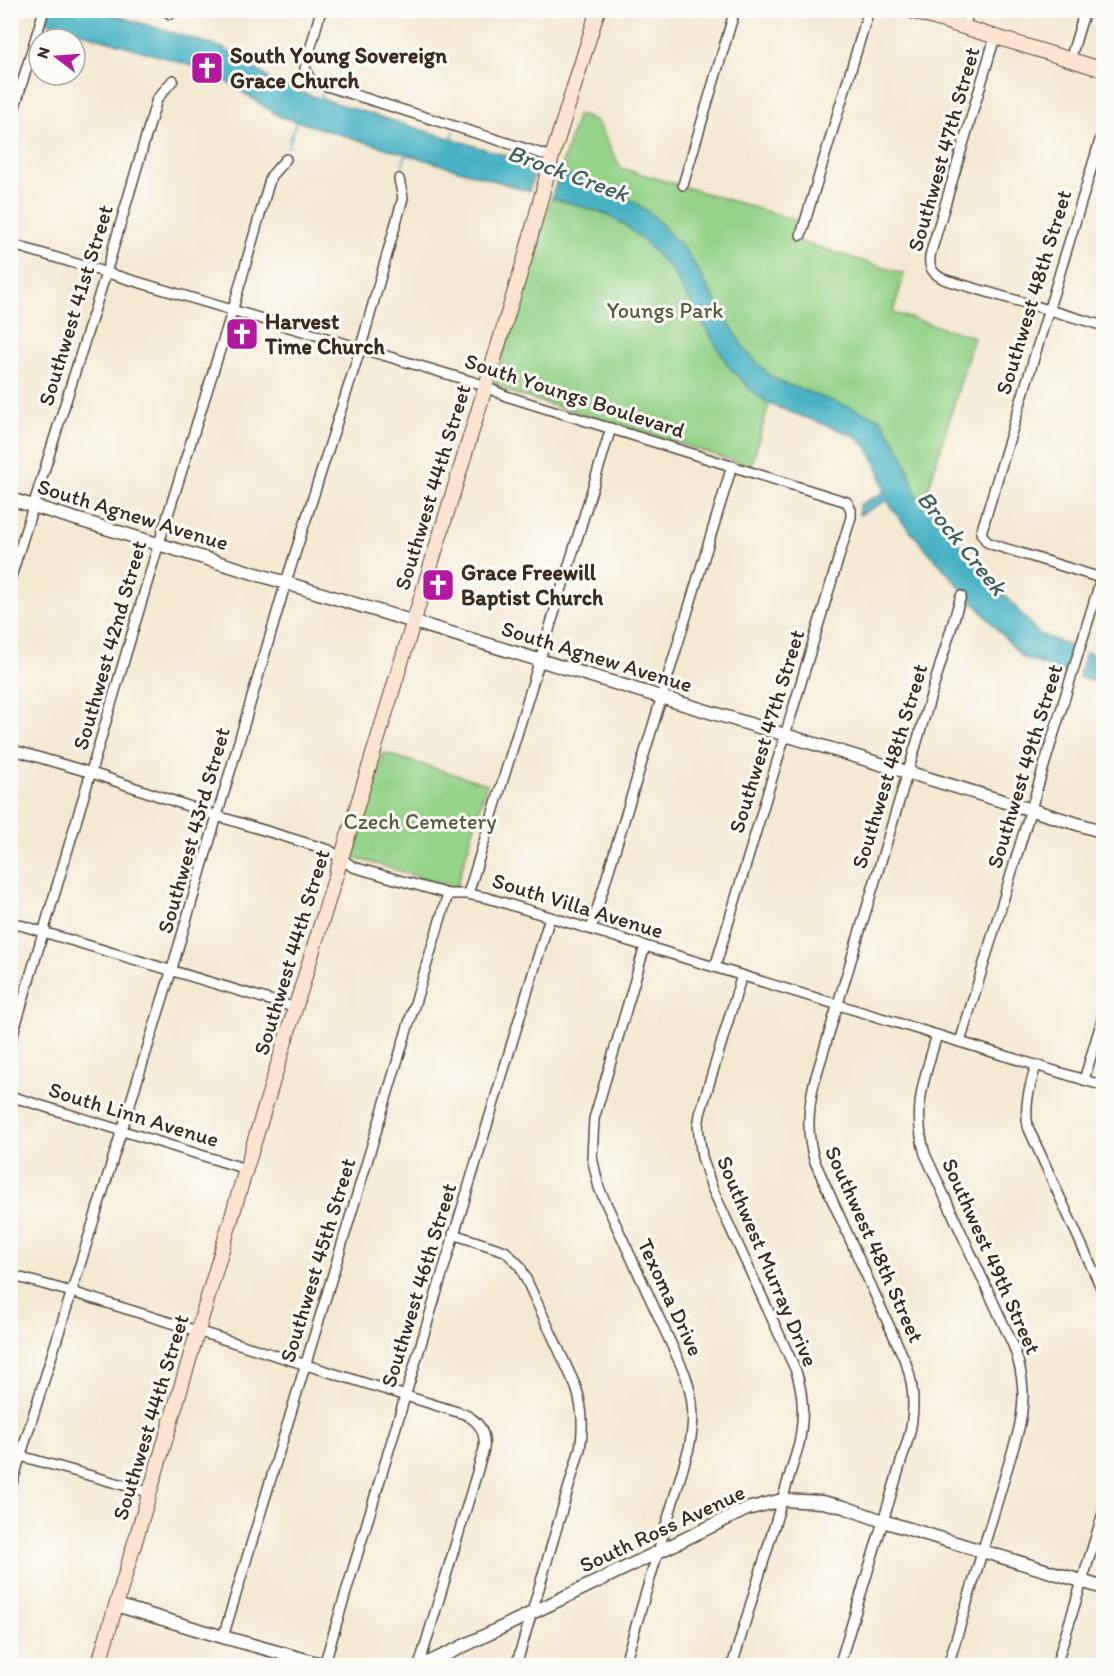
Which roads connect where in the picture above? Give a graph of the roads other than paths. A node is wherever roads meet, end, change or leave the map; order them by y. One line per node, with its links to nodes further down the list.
1 (44, 10): 14 (street)
2 (321, 10): 16 (street)
3 (598, 10): 16 (main road, Southwest 44th Street)
4 (735, 10): 19 (street)
5 (869, 10): 20 (street)
6 (908, 10): 9 (main road)
7 (969, 10): 9 (street, Southwest 47th Street)
8 (1085, 10): 11 (street)
9 (964, 28): 10 (main road)
10 (995, 37): 11 (main road); 23 (street, Southwest 47th Street)
11 (1070, 60): 12 (main road)
12 (1104, 70)
13 (173, 80): 22 (street, Southwest 41st Street)
14 (10, 123)
15 (1104, 127): 23 (street, Southwest 48th Street)
16 (552, 157): 27 (main road, Southwest 44th Street)
17 (286, 159): 24 (street, Southwest 42nd Street)
18 (399, 179): 26 (street, Southwest 43rd Street)
19 (683, 185)
20 (801, 236)
21 (10, 244): 22 (street, South Youngs Boulevard)
22 (106, 273): 24 (street, South Youngs Boulevard); 31 (street, Southwest 41st Street)
23 (1048, 310): 25 (street); 34 (street, Southwest 48th Street)
24 (232, 312): 26 (street, South Youngs Boulevard); 33 (street, Southwest 42nd Street)
25 (1104, 326)
26 (360, 350): 27 (street, South Youngs Boulevard); 36 (street, Southwest 43rd Street)
27 (484, 386): 28 (street, South Youngs Boulevard); 38 (main road, Southwest 44th Street)
28 (611, 428): 29 (street, South Youngs Boulevard); 39 (street)
29 (732, 465): 32 (street, South Youngs Boulevard); 40 (street)
30 (10, 499): 31 (street, South Agnew Avenue)
31 (33, 505): 33 (street, South Agnew Avenue); 35 (street, Southwest 41st Street)
32 (850, 505): 41 (street, Southwest 47th Street)
33 (159, 543): 36 (street, South Agnew Avenue); 44 (street, Southwest 42nd Street)
34 (1103, 575): 45 (street, Southwest 49th Street)
35 (10, 580)
36 (286, 582): 38 (street, South Agnew Avenue); 46 (street, Southwest 43rd Street)
37 (961, 596): 43 (street, Southwest 48th Street)
38 (413, 622): 39 (street, South Agnew Avenue); 48 (main road, Southwest 44th Street)
39 (538, 660): 40 (street, South Agnew Avenue); 50 (street)
40 (661, 698): 41 (street, South Agnew Avenue); 53 (street)
41 (785, 734): 43 (street, South Agnew Avenue); 56 (street, Southwest 47th Street)
42 (10, 749): 44 (street, South Villa Avenue)
43 (908, 772): 45 (street, South Agnew Avenue); 59 (street, Southwest 48th Street)
44 (92, 773): 46 (street, South Villa Avenue); 54 (street, Southwest 42nd Street)
45 (1030, 810): 47 (street, South Agnew Avenue); 63 (street, Southwest 49th Street)
46 (217, 816): 48 (street, South Villa Avenue); 57 (street, Southwest 43rd Street)
47 (1104, 832)
48 (341, 858): 49 (street, South Villa Avenue); 60 (main road, Southwest 44th Street)
49 (448, 894): 50 (street, South Villa Avenue); 76 (street, Southwest 45th Street)
50 (468, 894): 51 (street, South Villa Avenue)
51 (549, 917): 53 (street, South Villa Avenue); 71 (street, Southwest 46th Street)
52 (10, 922): 54 (street)
53 (591, 929): 55 (street, South Villa Avenue)
54 (44, 931): 57 (street); 64 (street, Southwest 42nd Street)
55 (645, 946): 56 (street, South Villa Avenue); 86 (street, Texoma Drive)
56 (715, 967): 58 (street, South Villa Avenue)
57 (171, 972): 60 (street); 69 (street, Southwest 43rd Street)
58 (742, 975): 59 (street, South Villa Avenue); 82 (street, Southwest Murray Drive)
59 (838, 1005): 62 (street, South Villa Avenue); 84 (street, Southwest 48th Street)
60 (297, 1008): 70 (main road, Southwest 44th Street)
61 (1104, 1013): 66 (street)
62 (937, 1035): 63 (street, South Villa Avenue); 85 (street, Southwest 49th Street)
63 (960, 1042): 65 (street, South Villa Avenue)
64 (10, 1044)
65 (1036, 1065): 66 (street, South Villa Avenue); 74 (street)
66 (1084, 1080): 67 (street, South Villa Avenue)
67 (1104, 1086)
68 (10, 1096): 69 (street, South Linn Avenue)
69 (122, 1130): 70 (street, South Linn Avenue); 73 (street, Southwest 43rd Street)
70 (246, 1169): 75 (main road, Southwest 44th Street)
71 (453, 1234): 77 (street, Southwest 46th Street); 90 (street)
72 (10, 1275): 73 (street)
73 (72, 1292): 75 (street); 79 (street, Southwest 43rd Street)
74 (1104, 1294)
75 (198, 1331): 76 (street); 81 (main road, Southwest 44th Street)
76 (306, 1366): 77 (street); 91 (street, Southwest 45th Street)
77 (405, 1396): 93 (street, Southwest 46th Street); 94 (street)
78 (10, 1453): 79 (street)
79 (21, 1456): 80 (street, Southwest 43rd Street); 81 (street)
80 (10, 1490)
81 (148, 1492): 89 (main road, Southwest 44th Street)
82 (782, 1500): 84 (street, South Ross Avenue); 86 (street, South Ross Avenue); 97 (street, Southwest Murray Drive)
83 (1104, 1510): 87 (street)
84 (883, 1521): 85 (street, South Ross Avenue); 98 (street, Southwest 48th Street)
85 (982, 1551): 87 (street, South Ross Avenue); 99 (street, Southwest 49th Street)
86 (658, 1552): 90 (street, South Ross Avenue); 96 (street, Texoma Drive)
87 (1082, 1582): 88 (street, South Ross Avenue); 100 (street)
88 (1104, 1588)
89 (116, 1605): 91 (street); 92 (main road, Southwest 44th Street)
90 (532, 1611): 94 (street, South Ross Avenue); 95 (street)
91 (223, 1637): 93 (street)
92 (98, 1665)
93 (326, 1665)
94 (420, 1665)
95 (516, 1665)
96 (624, 1665)
97 (732, 1665)
98 (839, 1665)
99 (948, 1665)
100 (1056, 1665)

